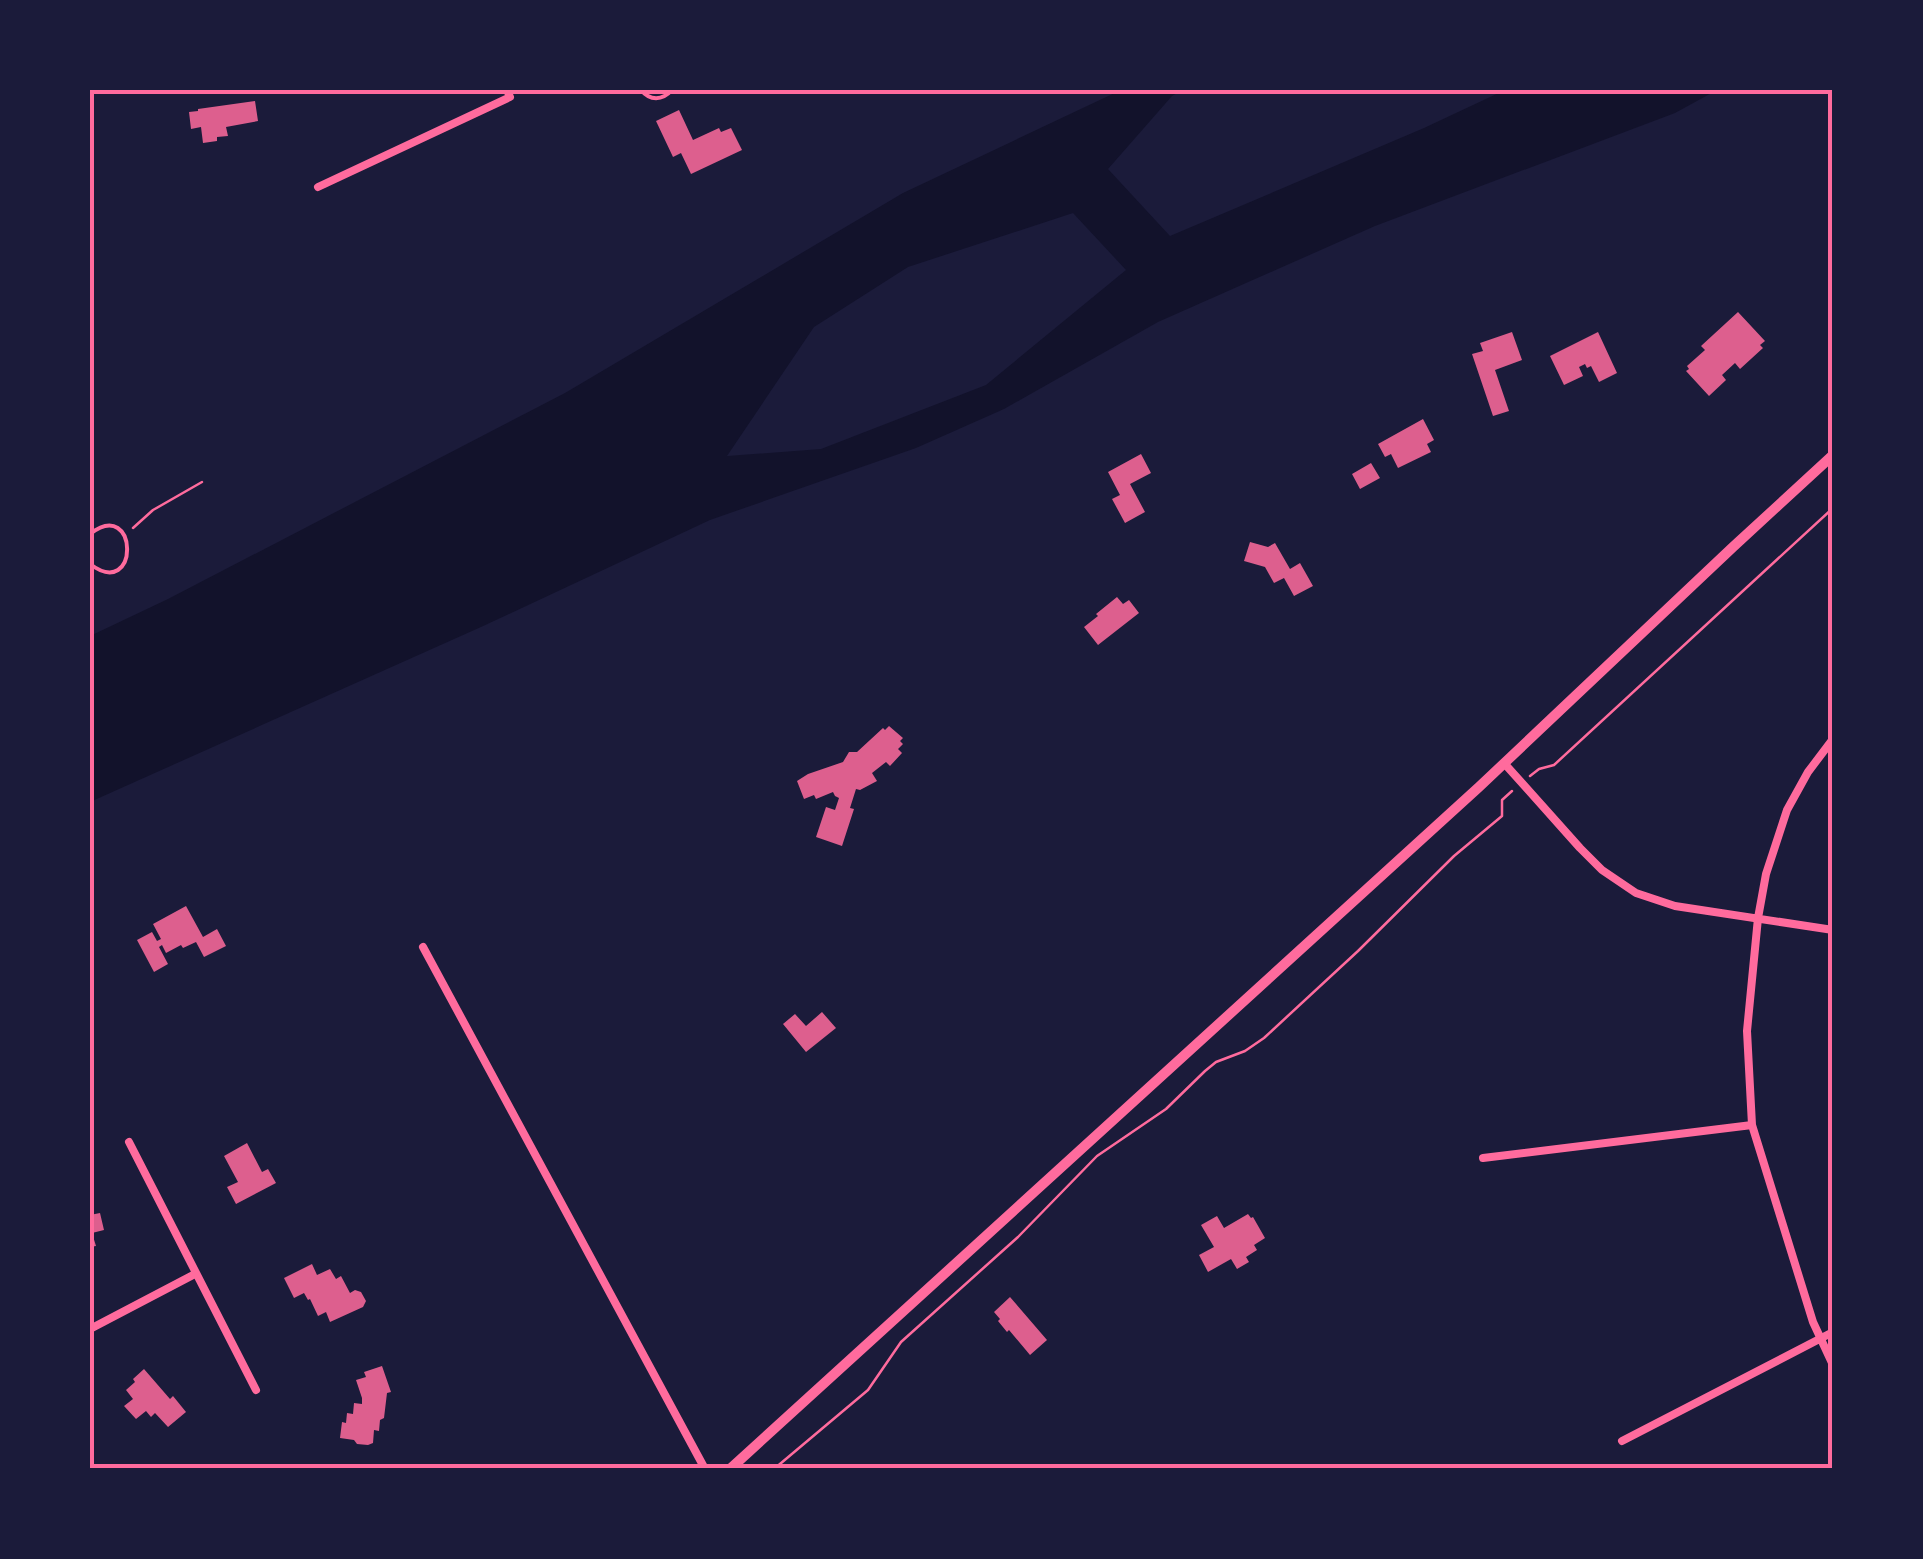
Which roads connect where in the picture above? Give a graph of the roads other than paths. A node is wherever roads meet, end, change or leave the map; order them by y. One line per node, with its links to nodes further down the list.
1 (641, 90): 2 (lane)
2 (672, 90)
3 (508, 94): 4 (street)
4 (318, 187)
5 (1833, 456): 9 (main road)
6 (90, 534): 7 (lane)
7 (90, 564)
8 (1833, 740): 10 (street)
9 (1504, 763): 10 (street); 24 (main road)
10 (1758, 918): 11 (street); 13 (street)
11 (1833, 930)
12 (423, 948): 23 (street)
13 (1752, 1124): 15 (street); 19 (street)
14 (130, 1142): 16 (street)
15 (1482, 1158)
16 (196, 1274): 17 (street); 21 (street)
17 (90, 1329)
18 (1833, 1332): 19 (street)
19 (1820, 1338): 20 (street); 22 (street)
20 (1833, 1364)
21 (256, 1390)
22 (1622, 1441)
23 (705, 1469)
24 (730, 1469)

